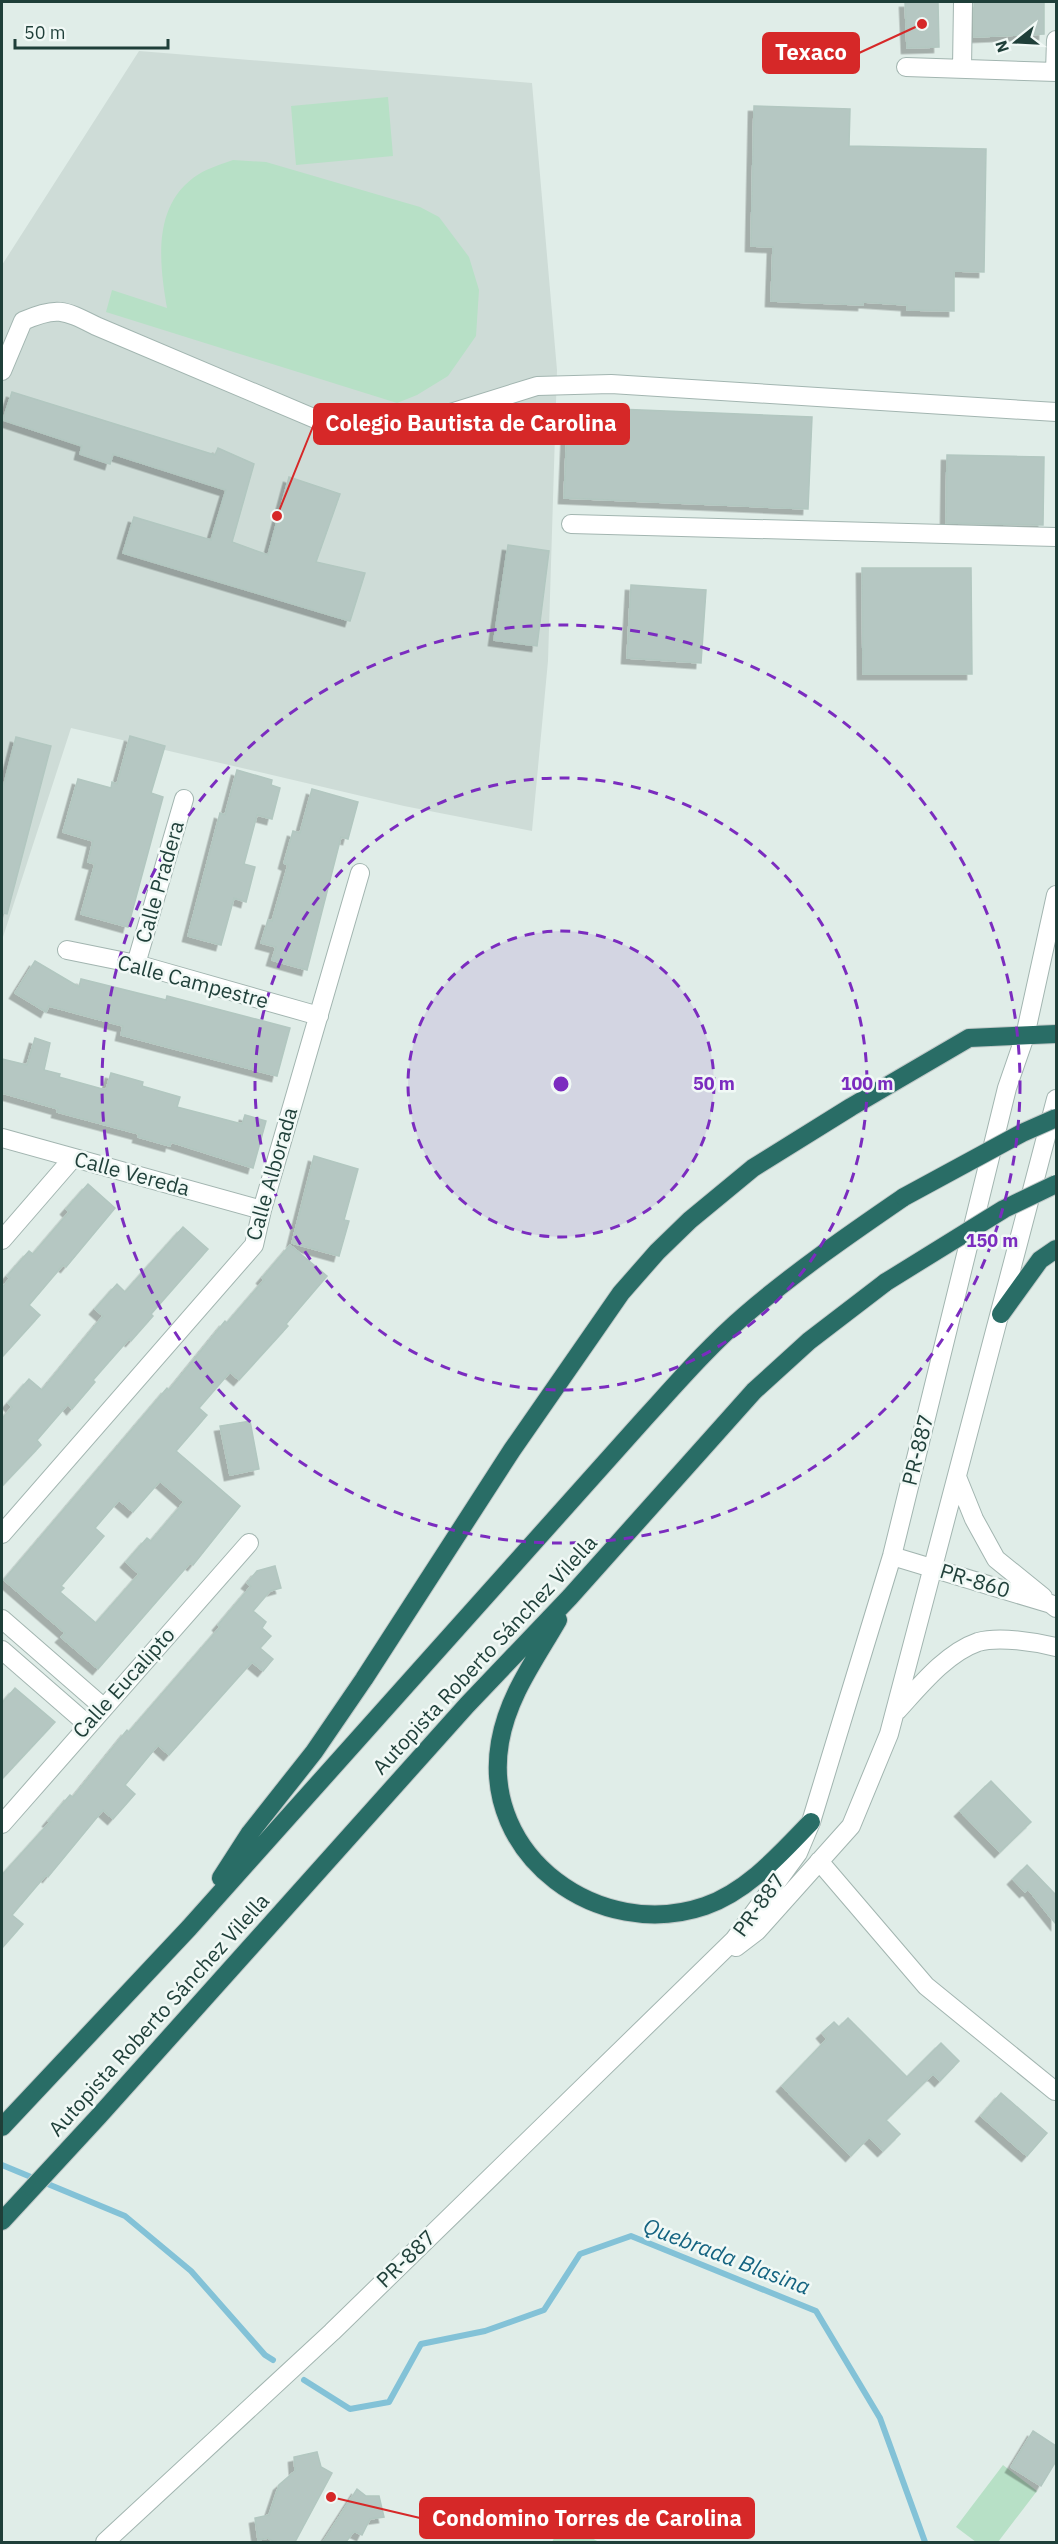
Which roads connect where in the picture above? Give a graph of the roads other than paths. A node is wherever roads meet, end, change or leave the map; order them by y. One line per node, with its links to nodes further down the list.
1 (963, 2): 4 (street)
2 (1056, 40): 5 (street)
3 (906, 67): 4 (street)
4 (962, 68): 5 (street)
5 (1056, 72)
6 (2, 371): 7 (street)
7 (1056, 412)
8 (571, 524): 9 (street)
9 (1056, 537)
10 (184, 799): 14 (street, Calle Pradera)
11 (360, 873): 15 (street, Calle Alborada)
12 (1056, 895): 17 (street, PR-887)
13 (67, 950): 14 (street, Calle Campestre)
14 (136, 964): 15 (street, Calle Campestre)
15 (319, 1016): 23 (street, Calle Alborada)
16 (1056, 1034): 17 (highway)
17 (1025, 1036): 30 (street, PR-887); 43 (highway)
18 (1056, 1099): 26 (street, PR-887)
19 (1056, 1118): 43 (highway, Autopista Roberto Sánchez Vilella, bridge)
20 (2, 1138): 21 (street, Calle Vereda)
21 (73, 1158): 23 (street, Calle Vereda); 24 (street)
22 (1056, 1184): 32 (highway, Autopista Roberto Sánchez Vilella, bridge)
23 (262, 1210): 28 (street, Calle Alborada)
24 (2, 1240)
25 (1056, 1249): 26 (highway)
26 (1001, 1314): 27 (street, PR-887)
27 (957, 1477): 31 (street, PR-887); 33 (street)
28 (2, 1534)
29 (249, 1543): 37 (street, Calle Eucalipto)
30 (892, 1556): 31 (street, PR-860 / PR-860); 40 (street, PR-887)
31 (933, 1568): 33 (street, PR-860 / PR-860); 38 (street, PR-887)
32 (570, 1597): 40 (highway); 47 (highway, Autopista Roberto Sánchez Vilella)
33 (1054, 1606)
34 (2, 1619): 37 (street)
35 (1056, 1647): 38 (street)
36 (2, 1650): 39 (street)
37 (103, 1707): 39 (street, Calle Eucalipto)
38 (894, 1714): 42 (street, PR-887)
39 (87, 1724): 41 (street, Calle Eucalipto)
40 (811, 1822): 44 (street, PR-887)
41 (2, 1824)
42 (819, 1861): 44 (street, PR-887); 45 (street)
43 (189, 1928): 46 (highway, Autopista Roberto Sánchez Vilella)
44 (703, 1971): 48 (street, PR-887)
45 (1055, 2091)
46 (2, 2127)
47 (2, 2221)
48 (105, 2542)

